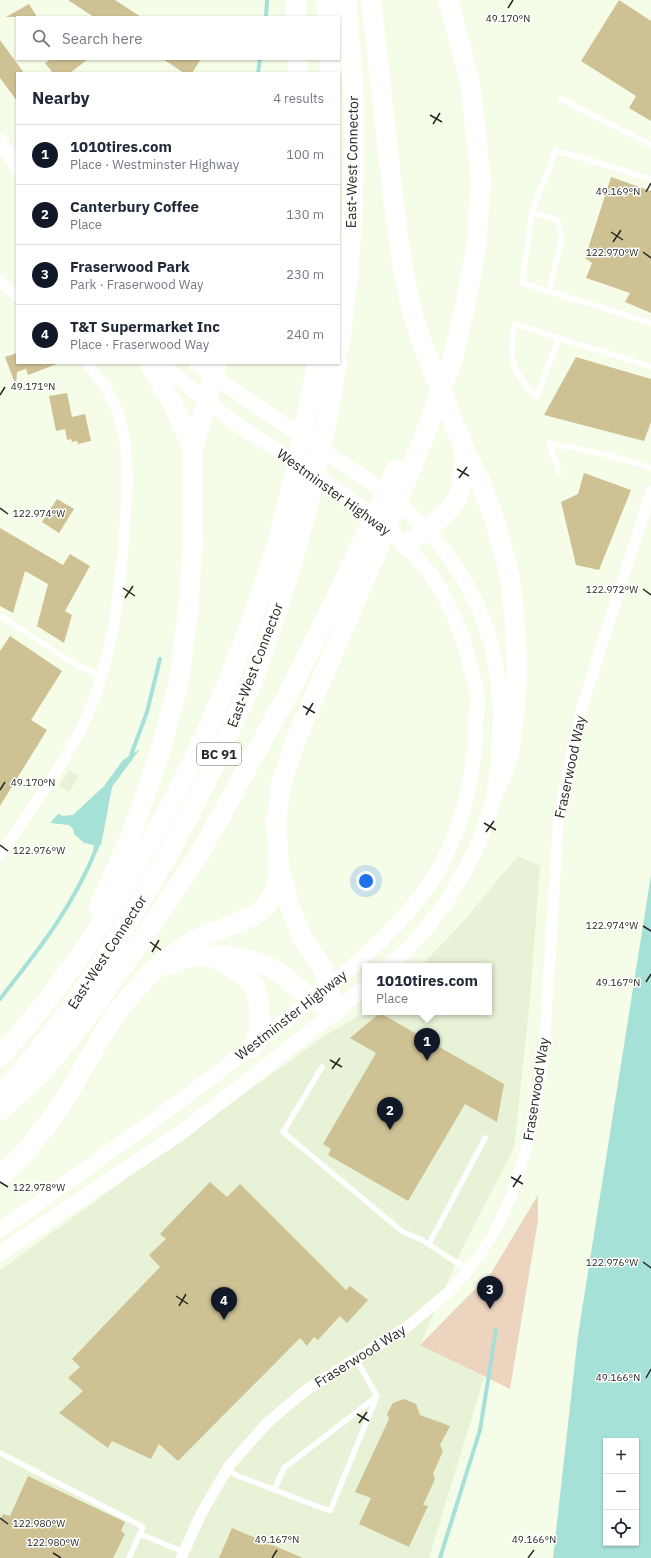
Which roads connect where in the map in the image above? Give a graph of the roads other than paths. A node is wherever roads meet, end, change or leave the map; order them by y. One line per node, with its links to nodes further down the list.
1 (296, 0): 6 (highway)
2 (326, 0): 7 (highway)
3 (346, 0): 24 (highway, East-West Connector)
4 (371, 0): 34 (highway)
5 (448, 0): 21 (highway)
6 (296, 16)
7 (327, 16)
8 (298, 60): 10 (highway)
9 (329, 60): 11 (highway)
10 (298, 72)
11 (330, 72)
12 (561, 99): 14 (lane)
13 (1, 144): 15 (main road)
14 (651, 145)
15 (16, 166)
16 (651, 179): 17 (lane)
17 (532, 212): 19 (lane); 19 (lane)
18 (0, 281): 20 (street)
19 (549, 291): 22 (lane)
20 (16, 296)
21 (466, 302): 45 (highway); 58 (highway)
22 (651, 323)
23 (559, 339): 23 (lane); 31 (lane)
24 (340, 341)
25 (88, 364): 42 (street)
26 (150, 364): 35 (highway)
27 (160, 364): 33 (main road, Westminster Highway)
28 (199, 364): 32 (main road, Westminster Highway)
29 (317, 364): 47 (highway, East-West Connector / BC 91)
30 (337, 364): 57 (highway, East-West Connector / BC 91)
31 (651, 367)
32 (215, 369): 33 (highway); 39 (main road, Westminster Highway)
33 (207, 401): 35 (highway); 40 (main road, Westminster Highway)
34 (464, 449): 39 (highway); 43 (highway)
35 (193, 450): 47 (highway)
36 (651, 468): 37 (lane)
37 (559, 472)
38 (651, 491): 64 (street, Fraserwood Way)
39 (421, 524): 40 (highway); 43 (main road, Westminster Highway)
40 (406, 545): 50 (main road, Westminster Highway)
41 (0, 616): 42 (lane)
42 (101, 676): 44 (street)
43 (497, 786): 48 (main road, Westminster Highway)
44 (0, 856)
45 (279, 866): 49 (highway); 50 (highway)
46 (209, 955): 49 (highway); 52 (highway); 54 (highway)
47 (76, 961): 55 (highway, East-West Connector / BC 91)
48 (392, 963)
49 (144, 980): 60 (highway)
50 (329, 986): 52 (main road, Westminster Highway); 53 (highway)
51 (362, 990): 53 (main road, Westminster Highway)
52 (313, 999): 53 (highway); 54 (main road, Westminster Highway)
53 (334, 1013): 63 (main road, Westminster Highway)
54 (253, 1046): 61 (main road, Westminster Highway)
55 (0, 1056)
56 (322, 1067): 62 (lane)
57 (0, 1098)
58 (0, 1111)
59 (485, 1138): 62 (lane)
60 (0, 1176)
61 (0, 1230)
62 (429, 1244): 64 (lane)
63 (0, 1254)
64 (468, 1270): 65 (street, Fraserwood Way)
65 (356, 1359): 66 (lane); 68 (street, Fraserwood Way)
66 (377, 1396): 69 (lane); 69 (lane)
67 (0, 1453): 70 (lane)
68 (228, 1470): 69 (lane); 71 (street, Fraserwood Way)
69 (274, 1490)
70 (140, 1534): 71 (lane); 72 (lane)
71 (183, 1555)
72 (129, 1558)

